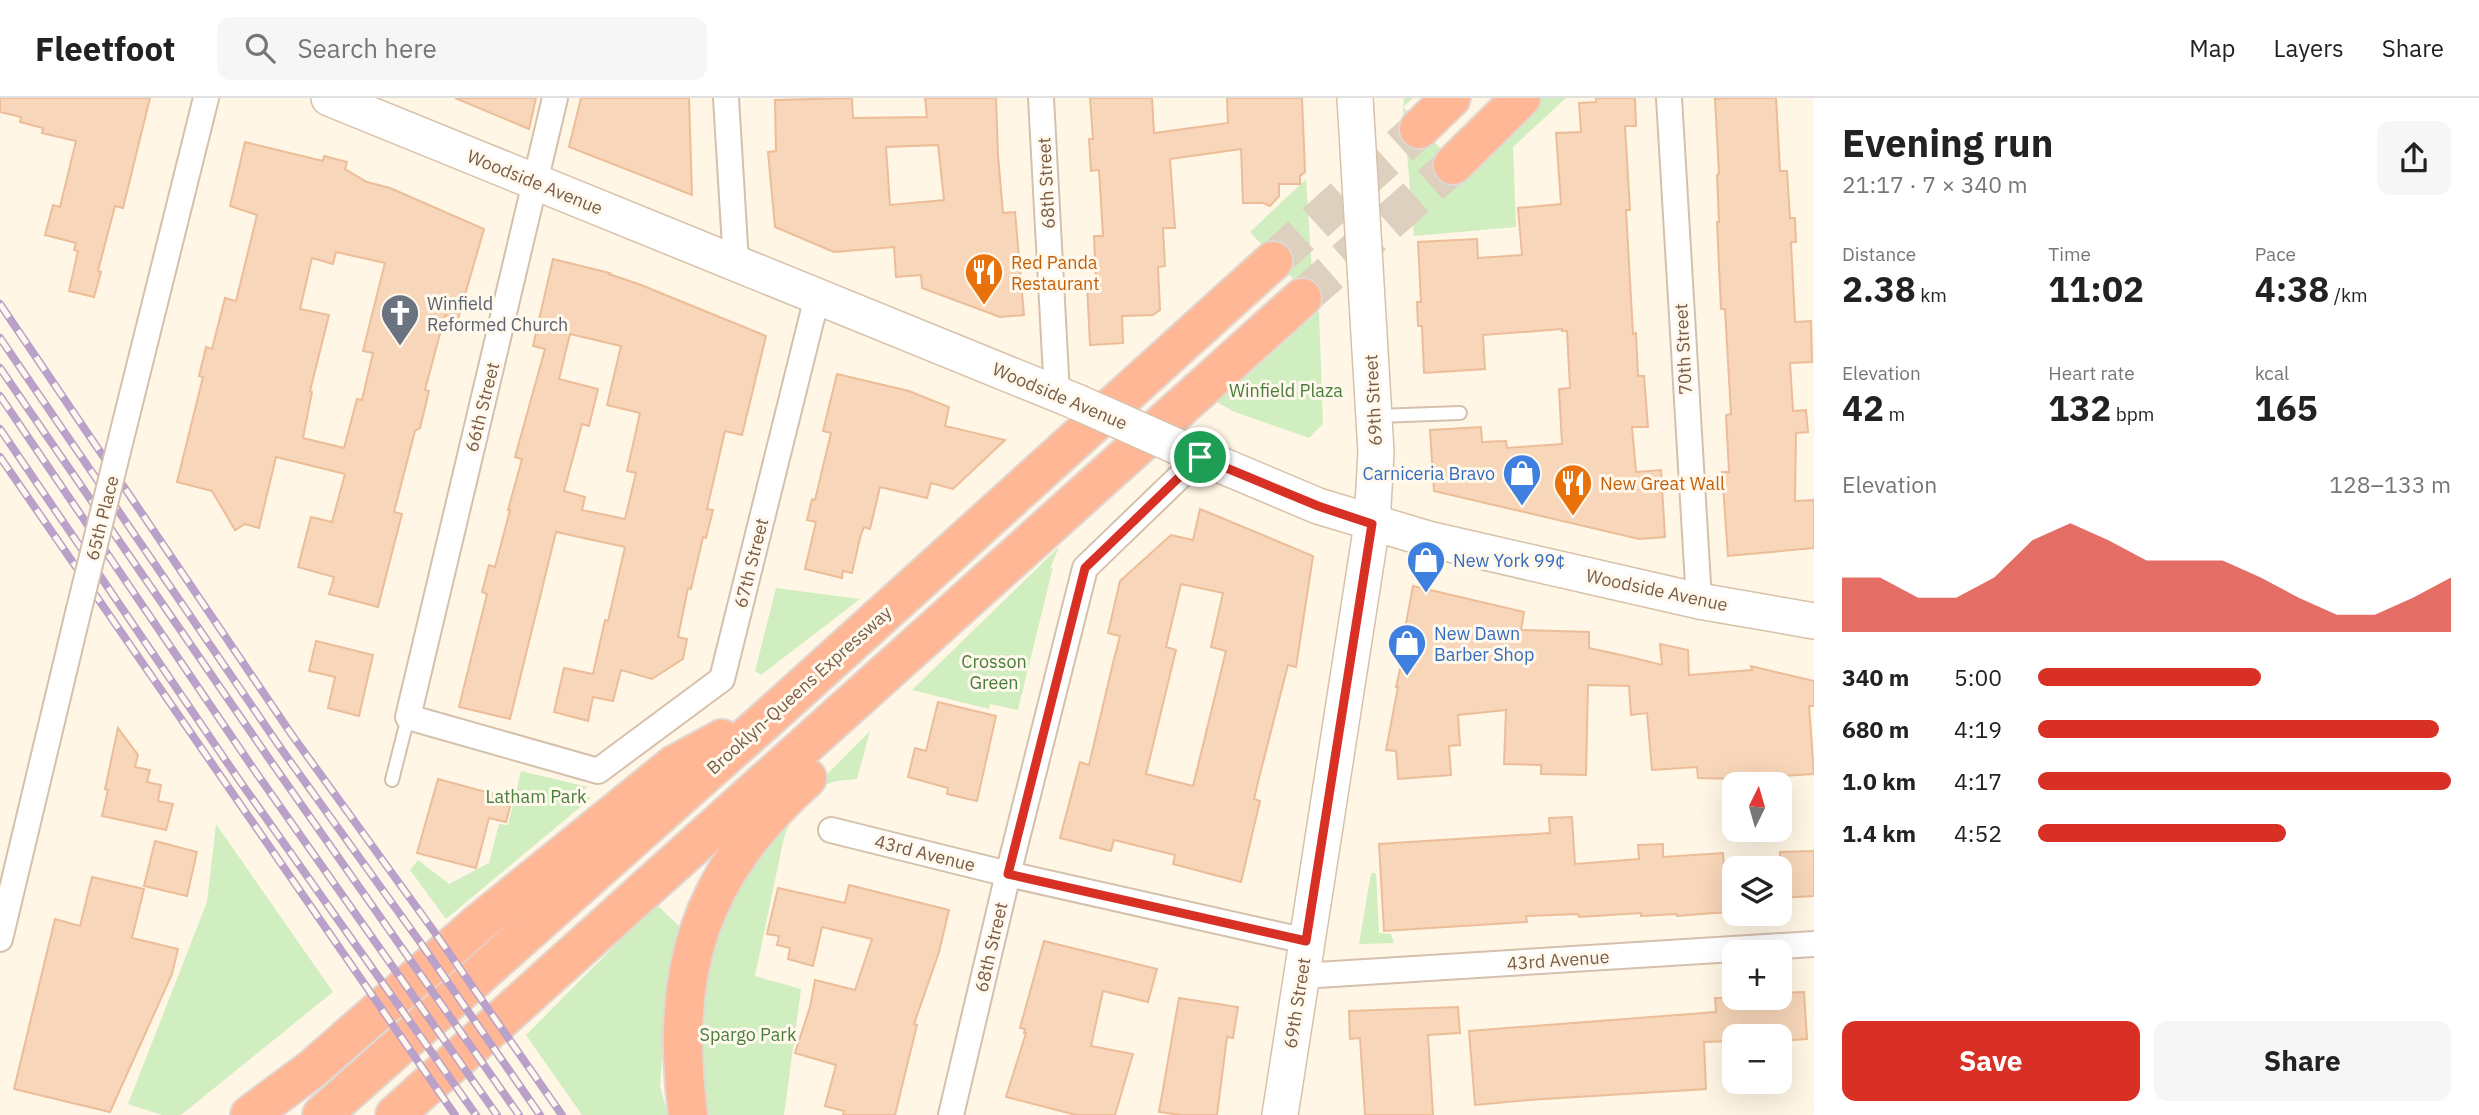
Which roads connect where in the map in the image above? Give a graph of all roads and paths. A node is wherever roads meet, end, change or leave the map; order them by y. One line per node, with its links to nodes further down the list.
1 (206, 98): 30 (street, 65th Place, bridge)
2 (329, 98): 12 (street, Woodside Avenue)
3 (555, 98): 12 (street, 66th Street)
4 (726, 98): 14 (street)
5 (1041, 98): 17 (street, 68th Street)
6 (1355, 98): 19 (street, 69th Street)
7 (1451, 98): 10 (highway)
8 (1521, 98): 11 (highway)
9 (1669, 98): 22 (street, 70th Street)
10 (1419, 129)
11 (1453, 165)
12 (536, 182): 14 (street, Woodside Avenue); 26 (street, 66th Street)
13 (1273, 261): 25 (highway, Brooklyn-Queens Expressway)
14 (736, 263): 15 (street, Woodside Avenue)
15 (817, 297): 17 (street, Woodside Avenue); 26 (street, 67th Street)
16 (1302, 298): 23 (highway)
17 (1067, 398): 20 (street, Woodside Avenue, bridge)
18 (1460, 413): 19 (lane)
19 (1374, 416): 21 (street, 69th Street)
20 (1189, 452): 21 (street, Woodside Avenue); 29 (street, 68th Street)
21 (1372, 524): 22 (street, Woodside Avenue); 31 (street, 69th Street)
22 (1699, 601): 24 (street, Woodside Avenue)
23 (957, 609): 36 (highway); 37 (highway)
24 (1814, 621)
25 (776, 710): 34 (highway); 35 (highway, Brooklyn-Queens Expressway)
26 (408, 717): 27 (lane)
27 (392, 780)
28 (831, 830): 29 (street, 43rd Avenue)
29 (1008, 874): 31 (street, 43rd Avenue); 38 (street, 68th Street)
30 (0, 939)
31 (1306, 941): 33 (street, 69th Street)
32 (1814, 944): 33 (street, 43rd Avenue)
33 (1301, 976): 39 (street, 69th Street)
34 (250, 1115)
35 (322, 1115)
36 (394, 1115)
37 (688, 1115)
38 (951, 1115)
39 (1280, 1115)

